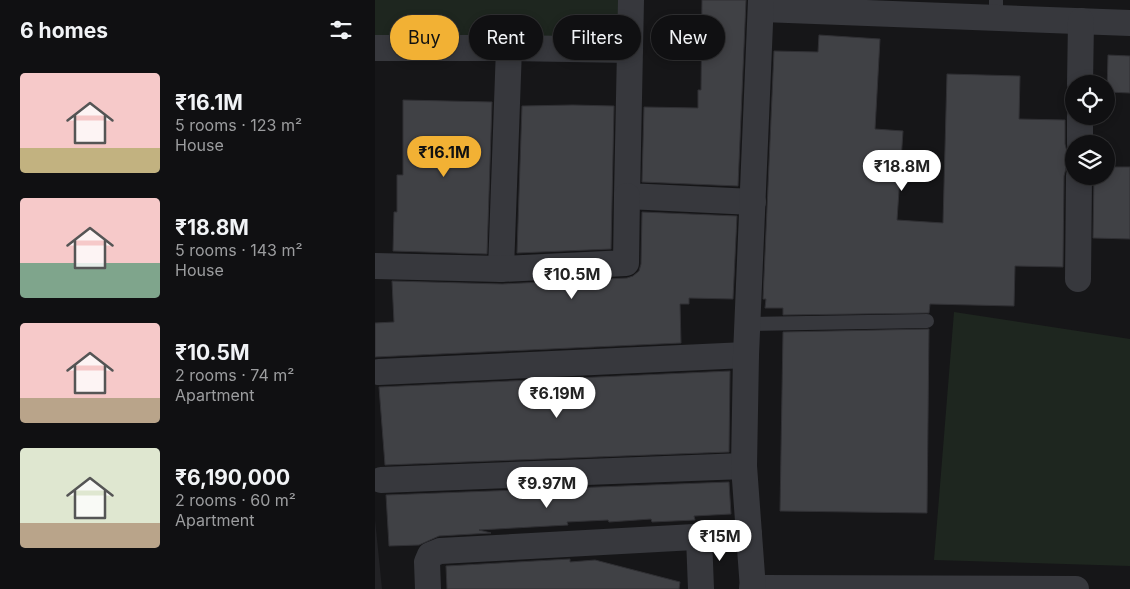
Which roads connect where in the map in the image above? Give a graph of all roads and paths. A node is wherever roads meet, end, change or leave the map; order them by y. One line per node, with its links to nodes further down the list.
1 (631, 0): 4 (street)
2 (761, 4): 3 (street); 14 (street)
3 (996, 9): 5 (street)
4 (631, 15)
5 (1081, 21): 6 (street); 11 (street)
6 (1130, 23)
7 (375, 48): 8 (street)
8 (469, 48)
9 (509, 60): 16 (street)
10 (630, 60): 13 (street)
11 (1080, 75)
12 (1079, 185): 17 (street)
13 (627, 196): 14 (street); 16 (street)
14 (753, 202): 19 (street)
15 (375, 266): 16 (street)
16 (501, 269)
17 (1078, 279)
18 (927, 322): 19 (lane)
19 (748, 324): 20 (street)
20 (746, 355): 21 (street); 22 (street)
21 (379, 372)
22 (744, 466): 23 (street); 24 (street)
23 (381, 480)
24 (749, 534): 25 (street); 26 (street)
25 (699, 537): 27 (street); 28 (street)
26 (753, 588): 29 (street)
27 (428, 589)
28 (701, 589)
29 (1076, 589)

